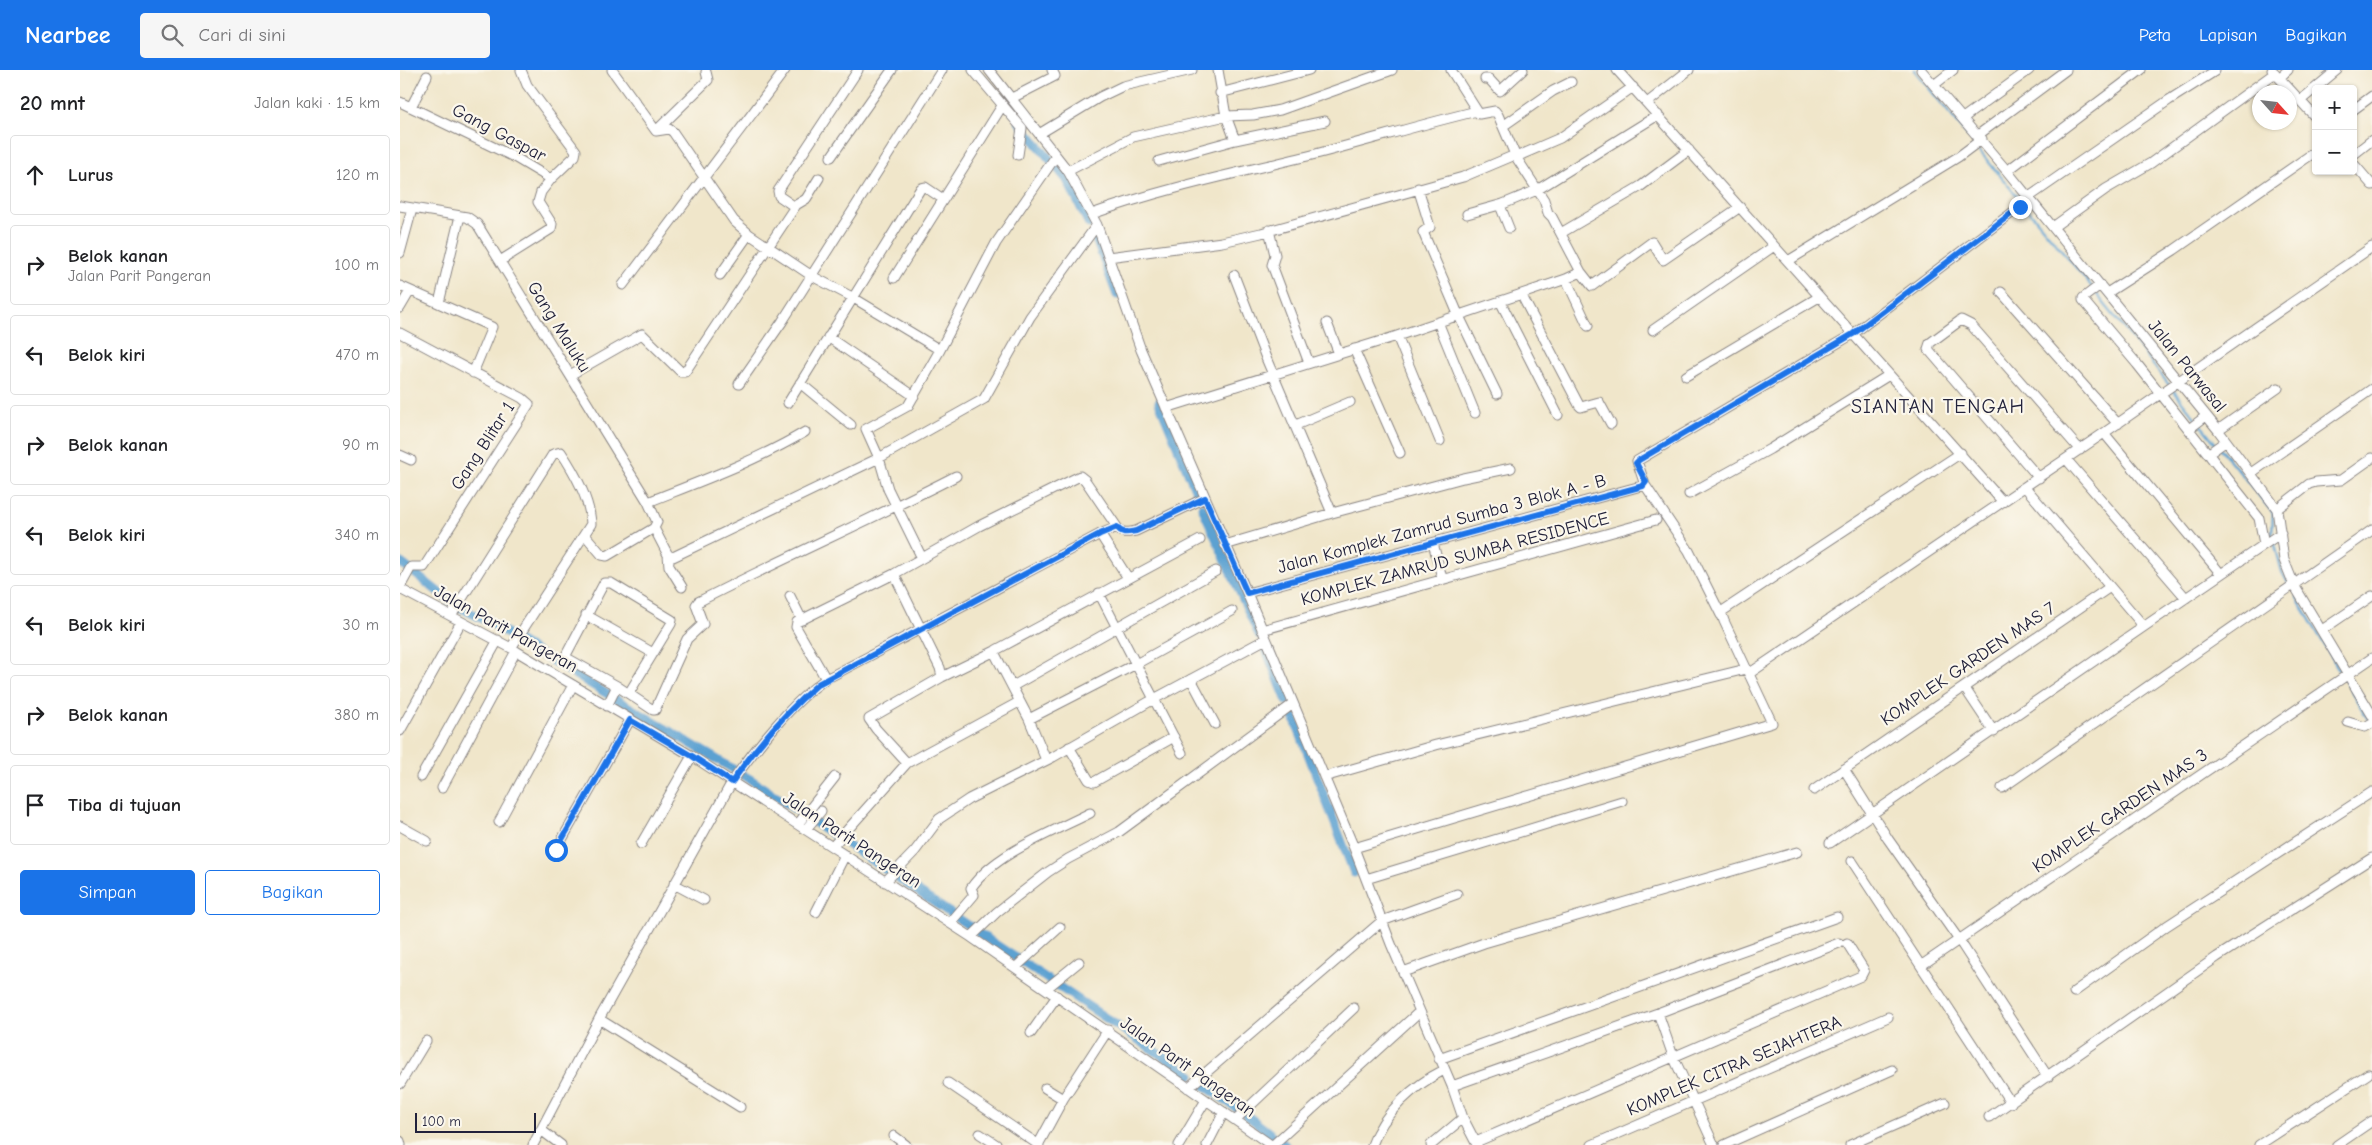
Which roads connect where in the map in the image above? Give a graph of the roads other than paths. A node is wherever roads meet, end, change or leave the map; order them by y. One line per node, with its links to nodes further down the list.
1 (521, 70): 68 (street, Gang Gaspar)
2 (612, 70): 50 (street)
3 (785, 70): 66 (street)
4 (858, 70): 77 (street)
5 (892, 70): 61 (street)
6 (942, 70): 98 (street)
7 (973, 70): 39 (street)
8 (1052, 70): 35 (street)
9 (1192, 70): 51 (street)
10 (1218, 70): 33 (street)
11 (1309, 70): 33 (street)
12 (1392, 70): 44 (street)
13 (1452, 70): 42 (street)
14 (1523, 70): 29 (street)
15 (1617, 70): 32 (street)
16 (1689, 70): 38 (street)
17 (1920, 70): 31 (street, Jalan Parwasal)
18 (1953, 70): 31 (street)
19 (2029, 70): 46 (street)
20 (2066, 70): 54 (street)
21 (2141, 70): 64 (street)
22 (2288, 70): 27 (street)
23 (2337, 70): 36 (street)
24 (705, 71): 50 (street)
25 (992, 71): 35 (street)
26 (2215, 71): 73 (street)
27 (2276, 73): 36 (street); 83 (street)
28 (427, 76): 40 (street)
29 (1485, 78)
30 (1570, 82): 48 (street)
31 (1934, 85): 46 (street, Jalan Parwasal)
32 (1633, 87): 38 (street); 60 (street)
33 (1220, 93): 44 (street)
34 (2372, 96): 41 (street)
35 (1012, 98): 49 (street)
36 (2301, 100): 43 (street)
37 (400, 102): 40 (street, Gang Gaspar)
38 (1647, 103): 45 (street)
39 (1002, 106): 49 (street); 72 (street)
40 (411, 107): 68 (street, Gang Gaspar)
41 (2357, 107)
42 (1477, 111): 48 (street); 79 (street)
43 (2312, 113)
44 (1226, 116): 52 (street); 65 (street)
45 (1658, 116): 55 (street); 71 (street)
46 (1963, 118): 54 (street, Jalan Parwasal)
47 (1325, 121): 52 (street)
48 (1504, 126): 60 (street)
49 (1029, 127): 51 (street); 58 (street)
50 (656, 131): 66 (street)
51 (1039, 134): 59 (street)
52 (1236, 140): 62 (street)
53 (2372, 140): 56 (street)
54 (1977, 142): 64 (street, Jalan Parwasal); 94 (street)
55 (1688, 150): 76 (street); 86 (street)
56 (2357, 152)
57 (2312, 154): 106 (street)
58 (1018, 155)
59 (1056, 156): 65 (street); 123 (street)
60 (1516, 156): 70 (street); 71 (street)
61 (831, 157)
62 (1159, 160)
63 (2357, 167): 69 (street)
64 (2007, 171): 73 (street, Jalan Parwasal)
65 (1068, 172): 79 (street)
66 (706, 177): 87 (street); 101 (street)
67 (819, 178): 77 (street)
68 (551, 179): 93 (street)
69 (2371, 180)
70 (1418, 188): 85 (street); 113 (street)
71 (1537, 190): 74 (street); 86 (street)
72 (943, 199): 99 (street); 108 (street)
73 (2027, 201): 83 (street, Jalan Parwasal); 119 (street)
74 (1504, 204): 80 (street); 84 (street)
75 (400, 206): 78 (street, Gang Maluku)
76 (1740, 206): 88 (street); 95 (street)
77 (795, 207): 89 (street)
78 (412, 209): 81 (street, Gang Maluku); 91 (street)
79 (1092, 214): 82 (street)
80 (1467, 214)
81 (460, 216): 93 (street, Gang Maluku); 111 (street)
82 (1097, 225): 92 (street); 157 (street)
83 (2053, 227): 103 (street, Jalan Parwasal)
84 (1509, 228)
85 (1269, 230): 92 (street); 125 (street)
86 (1561, 233): 95 (street)
87 (749, 234): 89 (street); 97 (street)
88 (1774, 246): 94 (street); 117 (street)
89 (768, 247): 98 (street); 128 (street)
90 (2372, 247): 133 (street)
91 (400, 253)
92 (1108, 256): 140 (street)
93 (500, 261): 128 (street, Gang Maluku)
94 (1788, 261): 109 (street)
95 (1581, 272): 100 (street)
96 (1234, 275): 127 (street)
97 (720, 276)
98 (812, 276): 108 (street); 132 (street)
99 (894, 278)
100 (1566, 279): 107 (street); 116 (street)
101 (624, 285)
102 (400, 286): 104 (street)
103 (2095, 288): 106 (street, Jalan Parwasal); 133 (street)
104 (410, 291): 111 (street); 112 (street)
105 (2001, 292): 145 (street)
106 (2107, 293): 133 (street, Jalan Parwasal)
107 (1521, 294): 110 (street); 144 (street)
108 (852, 297): 121 (street); 123 (street)
109 (1819, 297): 119 (street); 130 (street)
110 (1500, 301): 113 (street); 142 (street)
111 (439, 303): 126 (street)
112 (400, 308)
113 (1458, 314): 114 (street); 136 (street)
114 (1438, 322): 120 (street); 141 (street)
115 (1327, 323): 124 (street)
116 (1588, 326)
117 (1653, 330)
118 (400, 333): 126 (street, Gang Blitar 1)
119 (1853, 334): 129 (street); 165 (street)
120 (1397, 336): 122 (street); 151 (street)
121 (828, 337): 131 (street); 137 (street)
122 (1354, 349): 124 (street); 154 (street)
123 (940, 350): 137 (street)
124 (1339, 354): 125 (street)
125 (1309, 363): 127 (street)
126 (472, 373): 195 (street, Gang Blitar 1)
127 (1273, 374): 140 (street); 147 (street)
128 (570, 375): 169 (street, Gang Maluku)
129 (1889, 375): 155 (street); 167 (street)
130 (1686, 376)
131 (800, 383): 139 (street); 146 (street)
132 (739, 384)
133 (2170, 387): 143 (street, Jalan Parwasal); 143 (street); 145 (street)
134 (2278, 388): 148 (street)
135 (2372, 389): 162 (street)
136 (1497, 394)
137 (914, 396): 157 (street)
138 (1350, 402): 147 (street)
139 (788, 403)
140 (1166, 408): 168 (street)
141 (1475, 413)
142 (1558, 415)
143 (2198, 422): 148 (street, Jalan Parwasal); 152 (street)
144 (1611, 424)
145 (2118, 424): 150 (street)
146 (851, 425)
147 (1296, 425): 173 (street)
148 (2218, 430): 152 (street, Jalan Parwasal)
149 (806, 432): 169 (street)
150 (2104, 433): 153 (street); 189 (street)
151 (1440, 441)
152 (2217, 447): 162 (street, Jalan Parwasal); 183 (street)
153 (2080, 450): 159 (street); 164 (street)
154 (1400, 452)
155 (1961, 453): 170 (street); 204 (street)
156 (400, 455): 160 (street)
157 (879, 458): 171 (street); 185 (street)
158 (2372, 458): 172 (street)
159 (2066, 459): 164 (street); 200 (street)
160 (411, 460)
161 (1511, 468): 173 (street)
162 (2251, 473): 172 (street, Jalan Parwasal)
163 (956, 476): 171 (street)
164 (2039, 478): 166 (street)
165 (1645, 485): 182 (street, Jalan Komplek Zamrud Sumba 3 Blok A - B); 204 (street)
166 (2025, 487): 170 (street); 194 (street)
167 (1689, 494)
168 (1205, 498): 175 (street); 184 (street)
169 (648, 502): 176 (street, Gang Maluku)
170 (2003, 502): 219 (street)
171 (896, 507): 186 (street); 228 (street)
172 (2277, 509): 178 (street, Jalan Parwasal)
173 (1332, 513): 184 (street)
174 (1656, 520): 191 (street, KOMPLEK ZAMRUD SUMBA RESIDENCE)
175 (1117, 527): 179 (street); 186 (street)
176 (654, 528): 180 (street); 185 (street)
177 (2372, 530): 192 (street)
178 (2280, 533): 183 (street); 192 (street, Jalan Parwasal)
179 (1100, 534): 190 (street); 208 (street)
180 (585, 536): 202 (street); 214 (street)
181 (1200, 540): 190 (street)
182 (1433, 544): 191 (street); 197 (street, Jalan Komplek Zamrud Sumba 3 Blok A - B)
183 (2264, 544): 189 (street)
184 (1225, 545): 197 (street)
185 (668, 555): 193 (street)
186 (922, 558): 188 (street)
187 (1216, 571): 207 (street)
188 (894, 574): 205 (street); 208 (street)
189 (2221, 574): 200 (street)
190 (1128, 578): 196 (street)
191 (1442, 578): 209 (street, KOMPLEK ZAMRUD SUMBA RESIDENCE)
192 (2292, 586): 211 (street, Jalan Parwasal); 253 (street)
193 (682, 587)
194 (2110, 587): 210 (street); 226 (street, KOMPLEK GARDEN MAS 7)
195 (400, 588): 202 (street, Jalan Parit Pangeran)
196 (1099, 593): 207 (street); 215 (street)
197 (1247, 593): 209 (street)
198 (790, 596): 205 (street)
199 (2372, 596): 211 (street)
200 (2186, 598): 210 (street)
201 (1232, 611): 218 (street)
202 (453, 614): 206 (street, Jalan Parit Pangeran)
203 (586, 615): 216 (street); 216 (street); 227 (street)
204 (1721, 615): 219 (street)
205 (802, 620): 222 (street)
206 (461, 622): 213 (street, Jalan Parit Pangeran); 239 (street)
207 (1117, 628): 218 (street); 225 (street)
208 (920, 629): 221 (street); 222 (street)
209 (1262, 630): 212 (street)
210 (2139, 630): 240 (street)
211 (2322, 630): 220 (street, Jalan Parwasal)
212 (1266, 639): 223 (street); 231 (street)
213 (498, 640): 214 (street, Jalan Parit Pangeran); 248 (street)
214 (513, 648): 224 (street, Jalan Parit Pangeran); 252 (street)
215 (995, 651): 221 (street); 225 (street)
216 (653, 654): 228 (street)
217 (2372, 658): 220 (street, KOMPLEK GARDEN MAS 3)
218 (1136, 664): 229 (street); 234 (street)
219 (1748, 671): 250 (street); 266 (street)
220 (2346, 675): 233 (street, Jalan Parwasal); 283 (street, KOMPLEK GARDEN MAS 3)
221 (942, 677): 246 (street)
222 (826, 679): 251 (street)
223 (1191, 679): 229 (street); 237 (street)
224 (573, 685): 232 (street, Jalan Parit Pangeran); 259 (street)
225 (1013, 686): 230 (street)
226 (1964, 687): 240 (street); 247 (street, KOMPLEK GARDEN MAS 7)
227 (616, 688): 228 (street); 232 (street)
228 (629, 693)
229 (1154, 699): 241 (street); 242 (street)
230 (1019, 702): 234 (street); 246 (street)
231 (1293, 704): 250 (street); 282 (street)
232 (608, 705): 235 (street, Jalan Parit Pangeran)
233 (2372, 715)
234 (1029, 719): 245 (street)
235 (630, 720): 244 (street, Jalan Parit Pangeran); 267 (street)
236 (2348, 722): 238 (street)
237 (1215, 724)
238 (2369, 725)
239 (400, 731)
240 (1994, 732): 258 (street)
241 (1174, 737): 242 (street); 243 (street)
242 (1069, 746): 245 (street)
243 (1182, 752)
244 (692, 756): 251 (street, Jalan Parit Pangeran); 264 (street)
245 (1046, 760): 272 (street)
246 (907, 763): 265 (street)
247 (1844, 769): 254 (street, KOMPLEK GARDEN MAS 7); 258 (street)
248 (420, 777)
249 (835, 777): 260 (street)
250 (1324, 777): 266 (street)
251 (733, 780): 260 (street, Jalan Parit Pangeran); 274 (street)
252 (442, 788)
253 (2002, 788)
254 (1814, 790)
255 (2372, 792): 289 (street)
256 (1622, 801): 273 (street)
257 (1090, 813): 280 (street)
258 (1873, 815): 263 (street); 283 (street)
259 (500, 822)
260 (798, 823): 265 (street, Jalan Parit Pangeran)
261 (400, 826): 262 (street)
262 (427, 841)
263 (1830, 843)
264 (641, 844)
265 (835, 845): 269 (street, Jalan Parit Pangeran)
266 (1354, 848): 273 (street)
267 (556, 850)
268 (1797, 852): 287 (street)
269 (845, 855): 272 (street, Jalan Parit Pangeran); 277 (street)
270 (2372, 858): 304 (street)
271 (1852, 861): 285 (street)
272 (891, 877): 280 (street, Jalan Parit Pangeran)
273 (1366, 879): 279 (street)
274 (674, 884): 276 (street); 295 (street)
275 (1457, 894): 279 (street)
276 (704, 900)
277 (816, 912)
278 (1838, 917): 300 (street)
279 (1382, 921): 287 (street); 309 (street)
280 (950, 923): 282 (street, Jalan Parit Pangeran)
281 (1060, 927): 286 (street)
282 (971, 937): 286 (street, Jalan Parit Pangeran)
283 (1959, 940): 285 (street, KOMPLEK GARDEN MAS 3); 304 (street)
284 (1079, 962): 288 (street)
285 (1922, 966): 314 (street)
286 (1016, 967): 288 (street, Jalan Parit Pangeran)
287 (1403, 972): 292 (street)
288 (1048, 987): 290 (street, Jalan Parit Pangeran)
289 (2074, 992)
290 (1058, 996): 296 (street, Jalan Parit Pangeran); 297 (street)
291 (1354, 1008): 319 (street)
292 (1420, 1012): 300 (street); 325 (street)
293 (1658, 1013): 299 (street); 299 (street); 307 (street)
294 (1888, 1017): 312 (street, KOMPLEK CITRA SEJAHTERA)
295 (599, 1019): 315 (street); 321 (street)
296 (1108, 1030): 309 (street, Jalan Parit Pangeran); 310 (street)
297 (1032, 1033)
298 (426, 1041): 306 (street)
299 (1673, 1056): 312 (street); 326 (street)
300 (1439, 1059): 301 (street)
301 (1444, 1070): 307 (street); 335 (street)
302 (1892, 1070): 339 (street)
303 (2371, 1074): 341 (street)
304 (2048, 1077): 314 (street)
305 (948, 1083): 332 (street)
306 (400, 1084)
307 (1452, 1086): 318 (street)
308 (1045, 1088): 310 (street)
309 (1188, 1088): 311 (street, Jalan Parit Pangeran)
310 (1063, 1099): 332 (street)
311 (1206, 1100): 316 (street, Jalan Parit Pangeran); 333 (street)
312 (1694, 1101): 337 (street, KOMPLEK CITRA SEJAHTERA); 338 (street)
313 (1945, 1103): 340 (street)
314 (2011, 1103): 317 (street)
315 (740, 1107)
316 (1224, 1112): 319 (street, Jalan Parit Pangeran); 334 (street)
317 (1989, 1117)
318 (1463, 1118): 326 (street); 336 (street)
319 (1235, 1120): 325 (street, Jalan Parit Pangeran)
320 (2372, 1121): 342 (street)
321 (541, 1130): 328 (street); 329 (street)
322 (980, 1134): 331 (street)
323 (894, 1136): 330 (street)
324 (400, 1141): 327 (street)
325 (1275, 1142)
326 (1476, 1143)
327 (401, 1145)
328 (533, 1145)
329 (561, 1145)
330 (906, 1145)
331 (997, 1145)
332 (1038, 1145)
333 (1179, 1145)
334 (1207, 1145)
335 (1372, 1145)
336 (1431, 1145)
337 (1592, 1145)
338 (1714, 1145)
339 (1724, 1145)
340 (1850, 1145)
341 (2259, 1145)
342 (2337, 1145)

